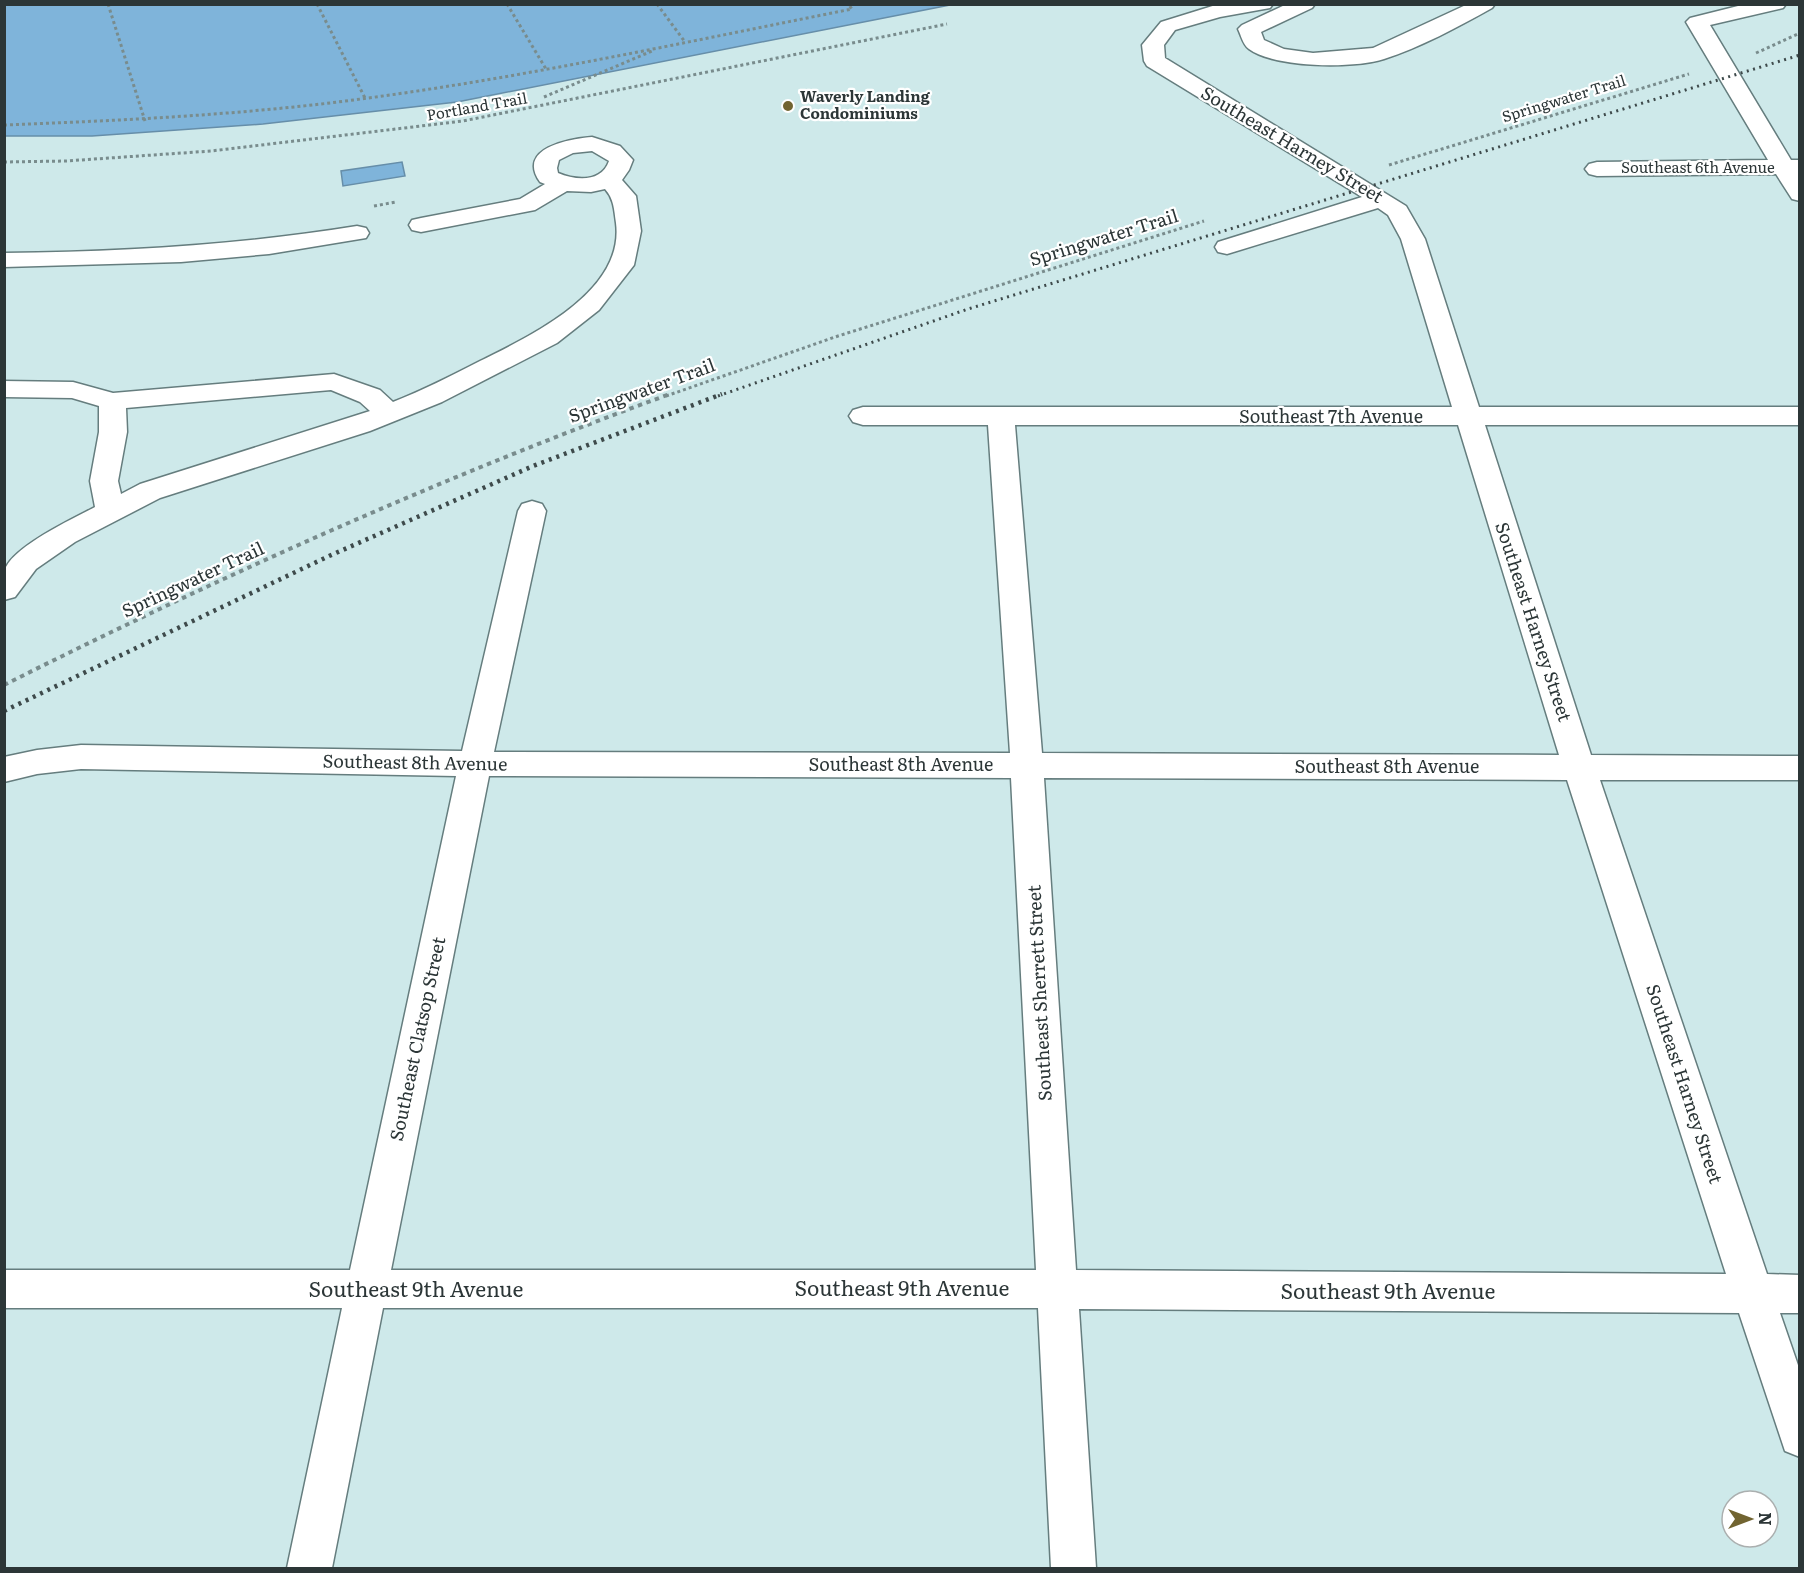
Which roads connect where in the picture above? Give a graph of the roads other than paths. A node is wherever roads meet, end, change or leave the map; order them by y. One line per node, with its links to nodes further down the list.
1 (1263, 4): 10 (street, Southeast Harney Street)
2 (1305, 4): 3 (street)
3 (1485, 4)
4 (1776, 4): 5 (street)
5 (1791, 167): 6 (street, Southeast 6th Avenue); 9 (street)
6 (1597, 169)
7 (608, 178): 8 (street); 8 (street); 17 (street)
8 (562, 184): 11 (street)
9 (1800, 194)
10 (1382, 199): 13 (street); 20 (street, Southeast Harney Street)
11 (421, 225)
12 (357, 233): 14 (street)
13 (1227, 247)
14 (4, 260)
15 (4, 389): 16 (street)
16 (112, 401): 17 (street); 22 (street)
17 (389, 413): 22 (street)
18 (863, 416): 21 (street, Southeast 7th Avenue)
19 (1800, 416): 20 (street, Southeast 7th Avenue)
20 (1468, 417): 21 (street, Southeast 7th Avenue); 27 (street, Southeast Harney Street)
21 (1001, 418): 26 (street, Southeast Sherrett Street)
22 (110, 510): 24 (street)
23 (532, 511): 25 (street, Southeast Clatsop Street)
24 (4, 590)
25 (475, 764): 26 (street, Southeast 8th Avenue); 29 (street, Southeast 8th Avenue); 32 (street, Southeast Clatsop Street)
26 (1027, 766): 27 (street, Southeast 8th Avenue); 31 (street, Southeast Sherrett Street)
27 (1580, 768): 28 (street, Southeast 8th Avenue); 33 (street, Southeast Harney Street)
28 (1800, 768)
29 (4, 770)
30 (4, 1289): 32 (street, Southeast 9th Avenue)
31 (1058, 1289): 32 (street, Southeast 9th Avenue); 33 (street, Southeast 9th Avenue); 37 (street, Southeast Sherrett Street)
32 (366, 1290): 36 (street, Southeast Clatsop Street)
33 (1754, 1294): 34 (street, Southeast 9th Avenue); 35 (street, Southeast Harney Street)
34 (1800, 1294)
35 (1800, 1436)
36 (309, 1569)
37 (1073, 1569)

